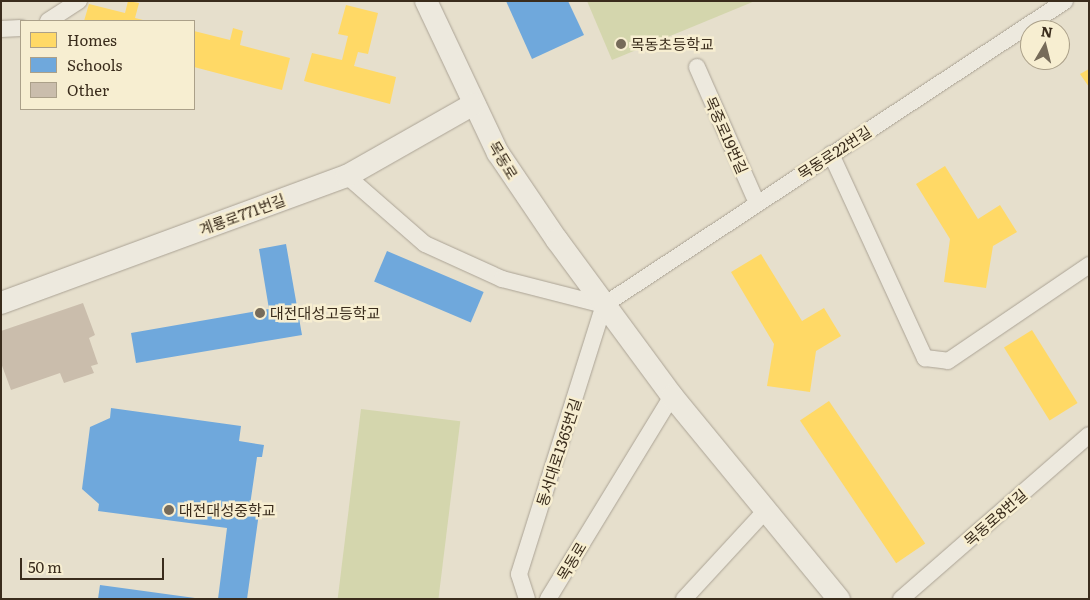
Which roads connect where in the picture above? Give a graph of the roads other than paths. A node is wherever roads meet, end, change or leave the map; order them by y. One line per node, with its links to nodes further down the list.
1 (80, 1): 4 (street)
2 (426, 1): 8 (main road, 목동로)
3 (1065, 1): 9 (street, 목동로22번길)
4 (50, 20)
5 (20, 28): 6 (street)
6 (1, 29)
7 (697, 67): 11 (street, 목중로19번길)
8 (474, 104): 10 (main road, 계룡로771번길); 14 (main road, 목동로)
9 (832, 154): 11 (street, 목동로22번길); 12 (street)
10 (347, 176): 13 (main road, 계룡로771번길); 14 (street)
11 (757, 203): 14 (street, 목동로22번길)
12 (1089, 265)
13 (1, 303)
14 (604, 305): 15 (main road, 목동로); 18 (street, 동서대로1365번길)
15 (672, 396): 17 (main road, 목동로); 19 (street, 목동로)
16 (1089, 435): 22 (street, 목동로8번길)
17 (766, 510): 20 (street); 21 (main road, 목동로)
18 (527, 599)
19 (548, 599)
20 (684, 599)
21 (839, 599)
22 (901, 599)

